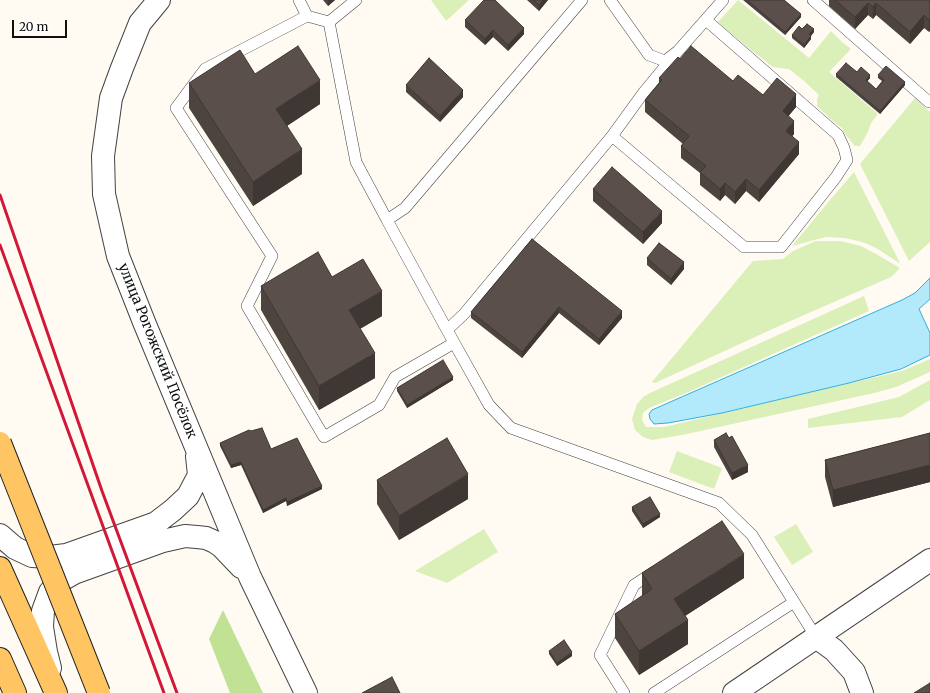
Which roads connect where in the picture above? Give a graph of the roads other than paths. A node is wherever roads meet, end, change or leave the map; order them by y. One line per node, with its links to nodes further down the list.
1 (159, 0): 18 (street, улица Рогожский Посёлок)
2 (299, 0): 8 (lane)
3 (356, 0): 10 (lane)
4 (582, 0): 14 (lane)
5 (610, 0): 11 (lane)
6 (722, 0): 9 (lane)
7 (813, 0): 12 (lane)
8 (307, 16): 10 (lane); 16 (lane)
9 (706, 20): 11 (lane); 13 (lane)
10 (329, 22): 14 (lane)
11 (678, 51): 13 (lane)
12 (930, 102)
13 (612, 136): 15 (lane)
14 (387, 220): 15 (lane)
15 (447, 330): 16 (lane)
16 (454, 343): 24 (lane)
17 (0, 442): 30 (main road, bridge)
18 (196, 449): 19 (street); 23 (street, улица Рогожский Посёлок)
19 (0, 535)
20 (930, 560): 25 (street)
21 (666, 564): 32 (lane)
22 (0, 568): 27 (main road)
23 (250, 577): 27 (street); 31 (street, улица Рогожский Посёлок)
24 (794, 602): 25 (lane); 33 (lane)
25 (816, 637): 34 (street); 35 (street)
26 (3, 665): 28 (main road); 29 (main road)
27 (55, 690)
28 (9, 693)
29 (14, 693)
30 (99, 693)
31 (306, 693)
32 (624, 693)
33 (654, 693)
34 (734, 693)
35 (862, 693)

